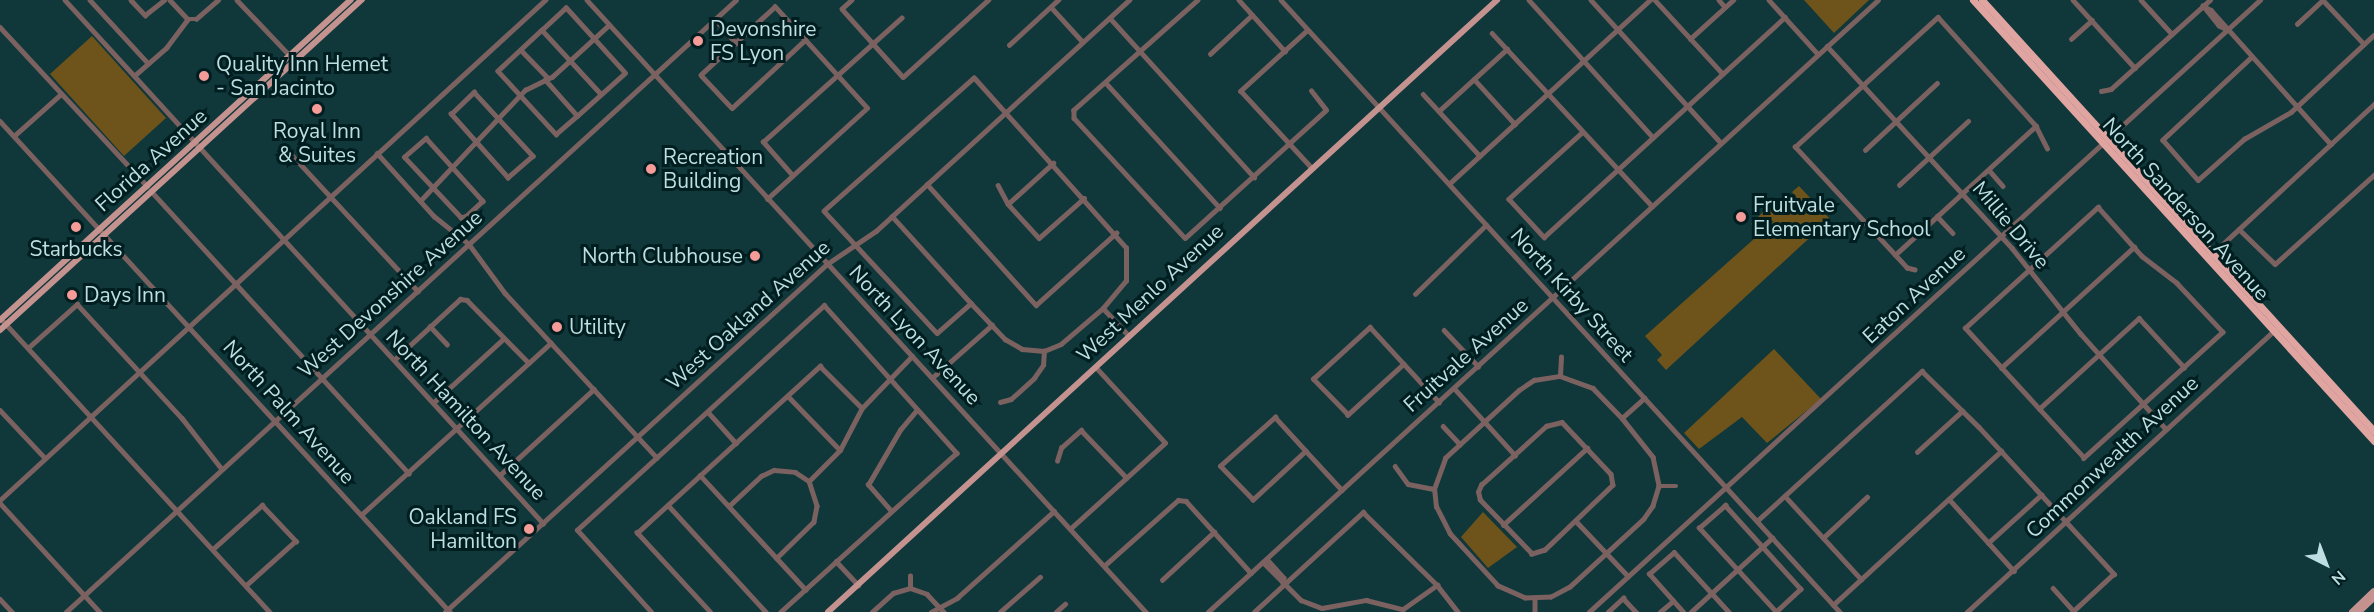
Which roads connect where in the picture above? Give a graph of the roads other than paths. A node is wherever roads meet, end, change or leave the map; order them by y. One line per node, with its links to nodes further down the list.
1 (65, 0): 79 (street, North Hamilton Avenue)
2 (90, 0): 77 (street)
3 (131, 0): 4 (street)
4 (164, 0)
5 (170, 0): 44 (street)
6 (218, 0): 36 (street)
7 (237, 0): 74 (street)
8 (351, 0): 74 (main road, Florida Avenue)
9 (545, 0): 119 (street)
10 (587, 0): 47 (street, North Lyon Avenue)
11 (736, 0): 45 (street, West Devonshire Avenue)
12 (852, 0): 63 (street)
13 (988, 0): 63 (street)
14 (1058, 0): 38 (street)
15 (1129, 0): 43 (street, West Oakland Avenue)
16 (1198, 0): 70 (street)
17 (1239, 0): 40 (street)
18 (1281, 0): 52 (street, North Kirby Street)
19 (1497, 0): 98 (main road, West Menlo Avenue)
20 (1529, 0): 76 (street)
21 (1591, 0): 50 (street)
22 (1650, 0): 50 (street)
23 (1655, 0): 58 (street)
24 (1719, 0): 39 (street)
25 (1733, 0): 39 (street)
26 (1769, 0): 41 (street)
27 (1878, 0): 66 (street, Fruitvale Avenue)
28 (1973, 0): 111 (highway, North Sanderson Avenue)
29 (1982, 0): 111 (highway, North Sanderson Avenue)
30 (2073, 0): 46 (street)
31 (2141, 0): 55 (street)
32 (2210, 0): 37 (street)
33 (2260, 0): 53 (street, Eaton Avenue)
34 (2323, 0): 48 (street); 64 (street)
35 (359, 1): 74 (main road, Florida Avenue)
36 (211, 2): 44 (street)
37 (2203, 6): 53 (street); 55 (street)
38 (1051, 7): 61 (street); 65 (street)
39 (1725, 7): 58 (street)
40 (1252, 15): 69 (street); 71 (street)
41 (1785, 17): 72 (street); 80 (street)
42 (901, 18): 63 (street)
43 (1110, 18): 61 (street, West Oakland Avenue); 70 (street)
44 (188, 19): 77 (street)
45 (715, 19): 62 (street); 81 (street, West Devonshire Avenue)
46 (2092, 20): 59 (street); 78 (street)
47 (609, 24): 57 (street); 81 (street, North Lyon Avenue)
48 (2297, 24)
49 (0, 27): 90 (street)
50 (1618, 29): 76 (street); 96 (street)
51 (543, 30): 57 (street); 68 (street); 75 (street)
52 (1308, 30): 69 (street); 98 (street, North Kirby Street)
53 (2227, 30): 73 (street); 111 (street, Eaton Avenue)
54 (1492, 33): 67 (street)
55 (2172, 34): 78 (street)
56 (2374, 35): 64 (street)
57 (594, 38): 75 (street); 91 (street)
58 (1690, 39): 80 (street)
59 (2071, 39)
60 (805, 40): 62 (street); 62 (street); 82 (street)
61 (1083, 42): 100 (street, West Oakland Avenue)
62 (736, 43)
63 (872, 43): 82 (street)
64 (2364, 44): 97 (street)
65 (1009, 45)
66 (1827, 46): 72 (street, Fruitvale Avenue); 87 (street, Millie Drive)
67 (1507, 49): 84 (street); 93 (street)
68 (521, 50): 83 (street); 94 (street)
69 (1285, 51): 114 (street)
70 (1141, 52): 85 (street); 129 (street)
71 (1210, 54)
72 (1818, 54): 113 (street, Fruitvale Avenue)
73 (2252, 57): 97 (street); 97 (street)
74 (292, 59): 116 (main road, Florida Avenue)
75 (570, 60): 83 (street); 91 (street)
76 (1584, 60): 93 (street); 110 (street)
77 (148, 63): 79 (street)
78 (2135, 68): 89 (street)
79 (136, 74): 116 (street, North Hamilton Avenue)
80 (1723, 74): 96 (street)
81 (655, 75): 142 (street, North Lyon Avenue); 156 (street, West Devonshire Avenue)
82 (837, 75): 128 (street); 128 (street)
83 (546, 79): 94 (street); 101 (street)
84 (1474, 79): 99 (street); 106 (street)
85 (1106, 83): 146 (street); 146 (street)
86 (1937, 83): 104 (street)
87 (1863, 85): 104 (street, Millie Drive); 107 (street); 159 (street)
88 (1311, 90): 114 (street)
89 (2101, 91)
90 (61, 94): 109 (street); 137 (street)
91 (601, 94): 101 (street)
92 (1424, 94): 99 (street)
93 (1548, 94): 106 (street); 108 (street)
94 (520, 95): 101 (street); 102 (street)
95 (2374, 104): 115 (street)
96 (1688, 106): 110 (street); 113 (street)
97 (2297, 106): 115 (street)
98 (1378, 107): 125 (main road, West Menlo Avenue); 132 (street, North Kirby Street)
99 (1439, 111): 121 (street)
100 (1006, 112): 123 (street); 131 (street, West Oakland Avenue); 157 (street)
101 (577, 116)
102 (500, 119): 112 (street); 112 (street); 112 (street)
103 (0, 121): 109 (street, North Palm Avenue)
104 (1895, 121): 118 (street); 122 (street, Millie Drive)
105 (1968, 121): 122 (street)
106 (1515, 124): 121 (street)
107 (2036, 126): 117 (street); 127 (street)
108 (1583, 132): 126 (street); 126 (street)
109 (14, 136): 151 (street, North Palm Avenue)
110 (1653, 137): 126 (street)
111 (2106, 141): 154 (street, Eaton Avenue); 160 (highway, North Sanderson Avenue)
112 (476, 142): 124 (street)
113 (1721, 143): 145 (street, Fruitvale Avenue)
114 (1290, 144): 125 (street); 129 (street)
115 (2331, 144): 150 (street)
116 (197, 146): 137 (main road, Florida Avenue); 155 (street, North Hamilton Avenue)
117 (2047, 148)
118 (1865, 150)
119 (377, 153): 140 (street); 143 (street)
120 (291, 154): 140 (street)
121 (1480, 156): 132 (street)
122 (1929, 157): 135 (street); 139 (street, Millie Drive)
123 (1053, 163): 141 (street); 144 (street)
124 (454, 167): 138 (street); 138 (street); 138 (street)
125 (1312, 168): 180 (main road, West Menlo Avenue)
126 (1618, 169): 145 (street)
127 (1989, 170): 136 (street); 139 (street)
128 (792, 175): 142 (street)
129 (1254, 177): 146 (street)
130 (2372, 177): 133 (street); 150 (street)
131 (927, 184): 147 (street, West Oakland Avenue); 152 (street)
132 (1449, 184): 149 (street, North Kirby Street)
133 (2374, 184)
134 (998, 185): 144 (street)
135 (1899, 185)
136 (2003, 186)
137 (150, 189): 151 (main road, Florida Avenue); 164 (street)
138 (433, 189): 143 (street)
139 (1963, 193): 148 (street); 154 (street, Millie Drive)
140 (331, 195): 155 (street); 165 (street)
141 (1084, 198): 144 (street); 152 (street)
142 (767, 199): 161 (street, North Lyon Avenue)
143 (420, 201): 156 (street)
144 (1008, 204)
145 (1652, 206): 167 (street, Fruitvale Avenue)
146 (1220, 208)
147 (892, 216): 157 (street, West Oakland Avenue); 168 (street)
148 (1937, 216): 153 (street); 159 (street)
149 (1486, 225): 166 (street); 167 (street, North Kirby Street)
150 (2239, 229): 160 (street)
151 (101, 233): 171 (main road, Florida Avenue); 172 (main road, Florida Avenue); 173 (street, North Palm Avenue)
152 (1116, 233): 169 (street)
153 (1953, 233)
154 (2001, 236): 163 (street, Millie Drive); 246 (street, Eaton Avenue)
155 (283, 239): 164 (street); 179 (street, North Hamilton Avenue)
156 (469, 244): 165 (street, West Devonshire Avenue); 182 (street)
157 (855, 244): 161 (street, West Oakland Avenue); 168 (street)
158 (2134, 247): 163 (street); 170 (street); 194 (street)
159 (1895, 255): 162 (street)
160 (2210, 256): 176 (highway, North Sanderson Avenue)
161 (826, 264): 187 (street, North Lyon Avenue); 223 (street, West Oakland Avenue)
162 (1915, 270)
163 (2028, 271): 170 (street, Millie Drive); 195 (street)
164 (234, 284): 173 (street); 200 (street)
165 (418, 291): 179 (street, West Devonshire Avenue)
166 (1415, 294)
167 (1552, 298): 192 (street, Fruitvale Avenue); 204 (street, North Kirby Street)
168 (972, 303): 174 (street)
169 (1103, 308): 180 (street); 185 (street)
170 (2063, 312): 186 (street, Millie Drive); 195 (street)
171 (1, 319): 172 (street)
172 (6, 325): 177 (main road, Florida Avenue); 184 (street)
173 (188, 325): 196 (street); 217 (street, North Palm Avenue)
174 (992, 325): 185 (street); 199 (street)
175 (430, 326): 181 (street); 183 (street); 189 (street)
176 (2277, 329): 221 (street, Commonwealth Avenue); 222 (highway, North Sanderson Avenue); 224 (highway, North Sanderson Avenue)
177 (0, 330)
178 (1444, 330): 192 (street)
179 (370, 334): 189 (street, North Hamilton Avenue); 200 (street, West Devonshire Avenue)
180 (1129, 336): 193 (main road, West Menlo Avenue)
181 (503, 339): 190 (street); 205 (street)
182 (551, 343): 190 (street); 202 (street)
183 (447, 345)
184 (28, 348): 196 (street); 215 (street)
185 (1044, 351): 206 (street)
186 (2099, 354): 194 (street); 208 (street, Millie Drive); 210 (street)
187 (912, 356): 198 (street); 199 (street, North Lyon Avenue)
188 (1561, 357): 197 (street)
189 (394, 360): 205 (street, North Hamilton Avenue)
190 (528, 363): 220 (street)
191 (1404, 364): 191 (street); 207 (street)
192 (1478, 366): 201 (street, Fruitvale Avenue)
193 (1095, 367): 232 (main road, West Menlo Avenue); 242 (street)
194 (2184, 367): 208 (street)
195 (2001, 368): 210 (street)
196 (138, 370): 215 (street); 238 (street)
197 (1560, 376): 216 (street); 218 (street)
198 (890, 377): 209 (street); 212 (street); 214 (street)
199 (932, 378): 232 (street, North Lyon Avenue)
200 (321, 379): 217 (street, West Devonshire Avenue); 239 (street)
201 (1454, 387): 207 (street, Fruitvale Avenue); 218 (street)
202 (594, 389): 223 (street); 240 (street)
203 (788, 396): 209 (street); 225 (street); 228 (street)
204 (1644, 398): 216 (street); 246 (street, North Kirby Street)
205 (435, 401): 220 (street, North Hamilton Avenue)
206 (1000, 402)
207 (1438, 402): 248 (street, Fruitvale Avenue)
208 (2144, 404): 210 (street); 221 (street, Millie Drive)
209 (862, 408): 228 (street)
210 (2039, 409)
211 (0, 410): 234 (street)
212 (917, 410): 257 (street); 257 (street)
213 (1962, 411): 230 (street); 231 (street); 250 (street)
214 (708, 412): 225 (street); 235 (street)
215 (91, 416): 234 (street); 256 (street)
216 (1622, 418): 244 (street)
217 (275, 421): 238 (street, West Devonshire Avenue); 259 (street, North Palm Avenue)
218 (1485, 422): 226 (street); 233 (street)
219 (1443, 426): 226 (street)
220 (457, 429): 239 (street); 240 (street, North Hamilton Avenue)
221 (2166, 429): 262 (street, Commonwealth Avenue)
222 (2374, 431)
223 (637, 437): 235 (street); 263 (street, West Oakland Avenue)
224 (2374, 441)
225 (736, 443): 241 (street)
226 (1460, 444): 247 (street)
227 (1587, 448): 233 (street); 260 (street); 264 (street)
228 (840, 450): 243 (street)
229 (1306, 450): 229 (street); 248 (street)
230 (2001, 451): 249 (street); 252 (street)
231 (1917, 452)
232 (1001, 453): 258 (street, North Lyon Avenue); 286 (main road, West Menlo Avenue)
233 (1515, 455): 264 (street)
234 (45, 458): 253 (street)
235 (657, 458): 308 (street)
236 (1057, 461): 242 (street)
237 (1395, 466): 247 (street)
238 (222, 469): 256 (street, West Devonshire Avenue)
239 (409, 472): 259 (street)
240 (500, 476): 263 (street, North Hamilton Avenue)
241 (700, 476): 254 (street); 255 (street)
242 (1127, 478): 265 (street)
243 (809, 481): 255 (street); 273 (street)
244 (1659, 486): 245 (street); 272 (street)
245 (1676, 486)
246 (1726, 487): 261 (street, North Kirby Street); 281 (street, Eaton Avenue)
247 (1434, 489): 297 (street)
248 (1342, 490): 275 (street, Fruitvale Avenue)
249 (2041, 495): 262 (street); 269 (street)
250 (1785, 496): 261 (street); 268 (street)
251 (1868, 497): 268 (street)
252 (1949, 499): 269 (street); 283 (street)
253 (0, 502): 294 (street)
254 (668, 505): 309 (street); 310 (street)
255 (729, 506): 273 (street)
256 (177, 510): 271 (street); 294 (street, West Devonshire Avenue)
257 (891, 511): 274 (street)
258 (1054, 511): 265 (street, North Lyon Avenue); 301 (street)
259 (361, 515): 302 (street, North Palm Avenue)
260 (1576, 521): 264 (street); 272 (street)
261 (1757, 521): 267 (street, North Kirby Street)
262 (2066, 522): 278 (street, Commonwealth Avenue); 303 (street)
263 (543, 523): 302 (street, West Oakland Avenue)
264 (1503, 525)
265 (1070, 529): 276 (street, North Lyon Avenue)
266 (1214, 532): 276 (street); 279 (street); 284 (street)
267 (1772, 538): 270 (street); 300 (street, North Kirby Street)
268 (1823, 538): 283 (street)
269 (1988, 543): 278 (street)
270 (1763, 546): 277 (street); 277 (street); 277 (street)
271 (213, 549): 288 (street); 288 (street)
272 (1606, 554): 281 (street); 297 (street)
273 (777, 558): 291 (street)
274 (837, 561): 286 (street); 291 (street)
275 (1265, 561): 279 (street, Fruitvale Avenue); 285 (street)
276 (1104, 566): 317 (street, North Lyon Avenue)
277 (1738, 569): 293 (street)
278 (2014, 571): 330 (street, Commonwealth Avenue)
279 (1251, 573): 318 (street, Fruitvale Avenue)
280 (910, 576): 289 (street)
281 (1628, 576): 322 (street, Eaton Avenue)
282 (1040, 577): 315 (street)
283 (1861, 579): 300 (street)
284 (1162, 580)
285 (1283, 583): 287 (street); 287 (street); 319 (street)
286 (858, 585): 312 (main road, West Menlo Avenue)
287 (1437, 585): 320 (street)
288 (246, 586): 307 (street)
289 (910, 588): 301 (street); 313 (street)
290 (2052, 588): 303 (street)
291 (806, 590): 311 (street)
292 (2374, 591): 331 (main road)
293 (1712, 593): 298 (street); 327 (street); 328 (street)
294 (84, 595): 305 (street, West Devonshire Avenue); 306 (street)
295 (2374, 598): 332 (main road)
296 (0, 599): 304 (street)
297 (1535, 599): 321 (street)
298 (1673, 601): 325 (street); 326 (street)
299 (1065, 604): 316 (street)
300 (1833, 605): 329 (street, North Kirby Street)
301 (942, 610): 314 (street)
302 (448, 611)
303 (2073, 611)
304 (12, 612)
305 (66, 612)
306 (100, 612)
307 (270, 612)
308 (651, 612)
309 (710, 612)
310 (766, 612)
311 (781, 612)
312 (828, 612)
313 (872, 612)
314 (932, 612)
315 (1000, 612)
316 (1056, 612)
317 (1146, 612)
318 (1208, 612)
319 (1254, 612)
320 (1458, 612)
321 (1535, 612)
322 (1589, 612)
323 (1608, 612): 324 (street)
324 (1636, 612)
325 (1660, 612)
326 (1683, 612)
327 (1691, 612)
328 (1730, 612)
329 (1840, 612)
330 (1967, 612)
331 (2352, 612)
332 (2359, 612)

